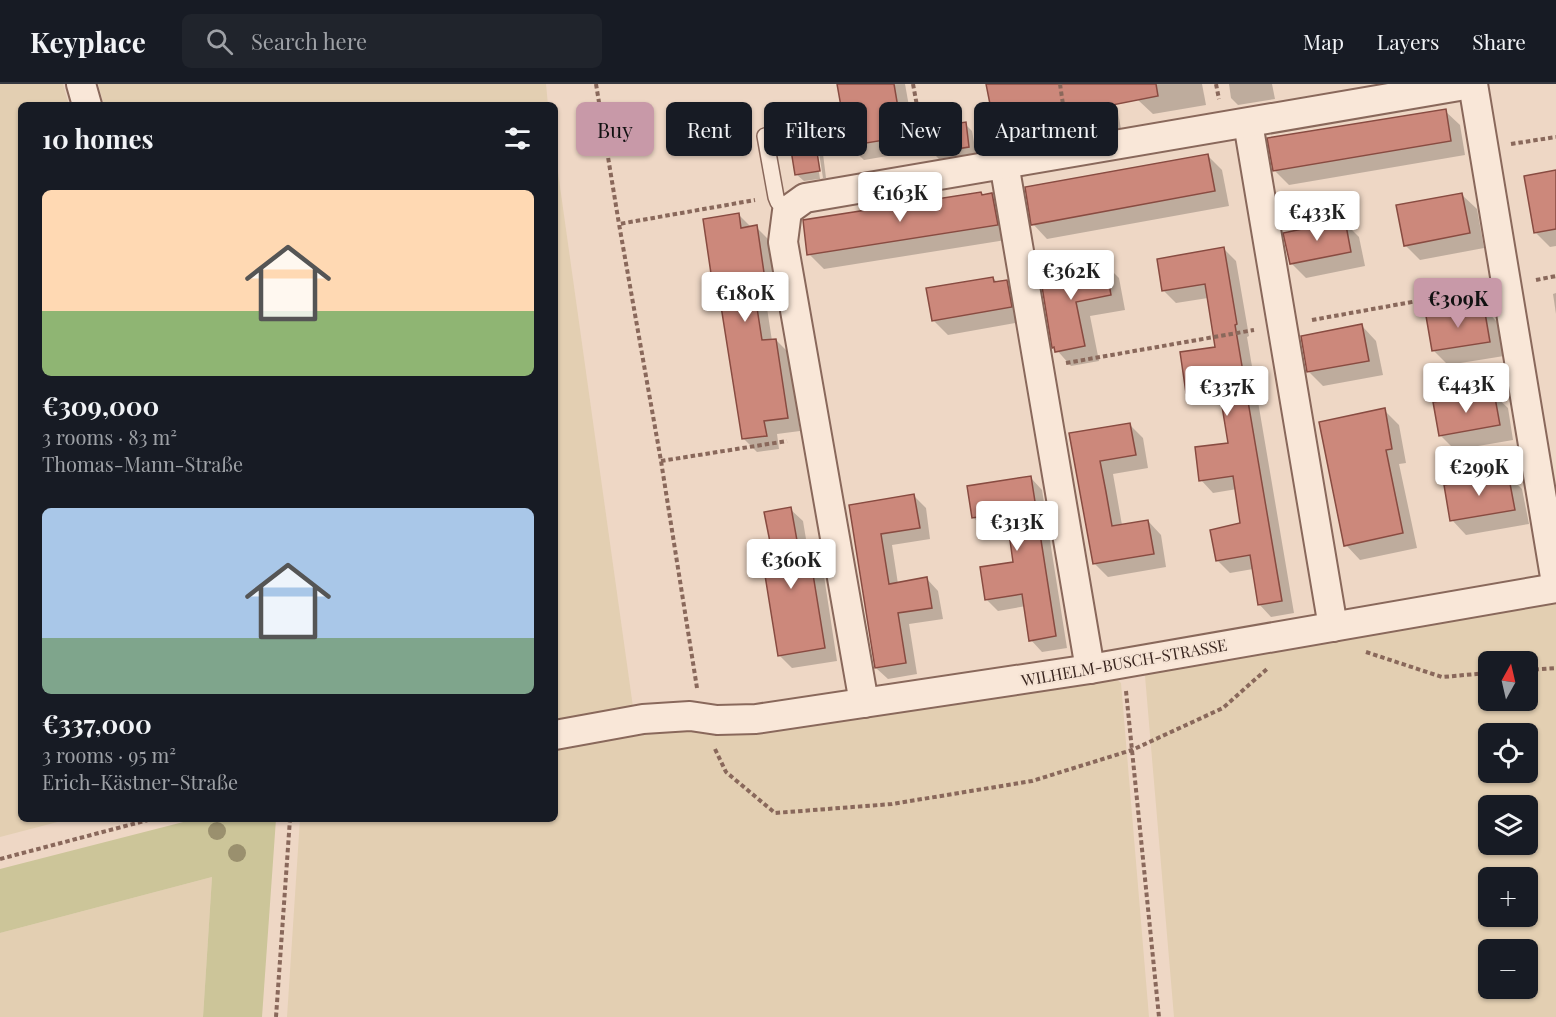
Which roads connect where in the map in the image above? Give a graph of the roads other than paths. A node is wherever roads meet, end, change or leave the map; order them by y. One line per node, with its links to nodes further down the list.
1 (81, 84): 3 (street)
2 (1472, 84): 4 (street); 8 (street)
3 (86, 102)
4 (1248, 123): 6 (street); 10 (street)
5 (770, 156): 7 (lane)
6 (1004, 163): 7 (street); 11 (street)
7 (781, 204): 12 (street)
8 (1556, 583)
9 (1556, 588): 10 (street, WILHELM-BUSCH-STRASSE)
10 (1332, 627): 11 (street, WILHELM-BUSCH-STRASSE)
11 (1090, 669): 12 (street, WILHELM-BUSCH-STRASSE)
12 (864, 703): 13 (street, WILHELM-BUSCH-STRASSE)
13 (558, 734)

